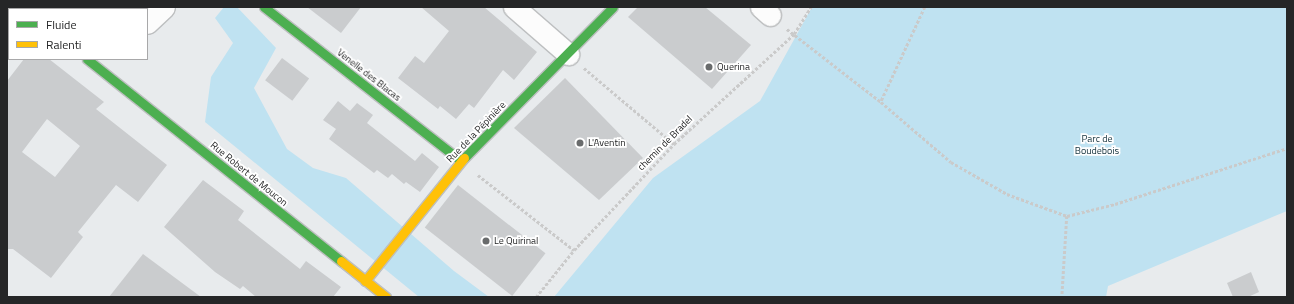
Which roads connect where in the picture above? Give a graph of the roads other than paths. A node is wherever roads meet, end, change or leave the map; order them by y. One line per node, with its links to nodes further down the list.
1 (164, 7): 5 (street)
2 (264, 7): 8 (street, Venelle des Blacas)
3 (514, 7): 6 (street)
4 (613, 7): 6 (street, Rue de la Pépinière)
5 (148, 22)
6 (568, 54): 8 (street, Rue de la Pépinière)
7 (98, 62): 9 (street, Rue Robert de Moucon)
8 (461, 161): 9 (street, Rue de la Pépinière)
9 (364, 281): 10 (street, Rue Robert de Moucon)
10 (386, 297)

